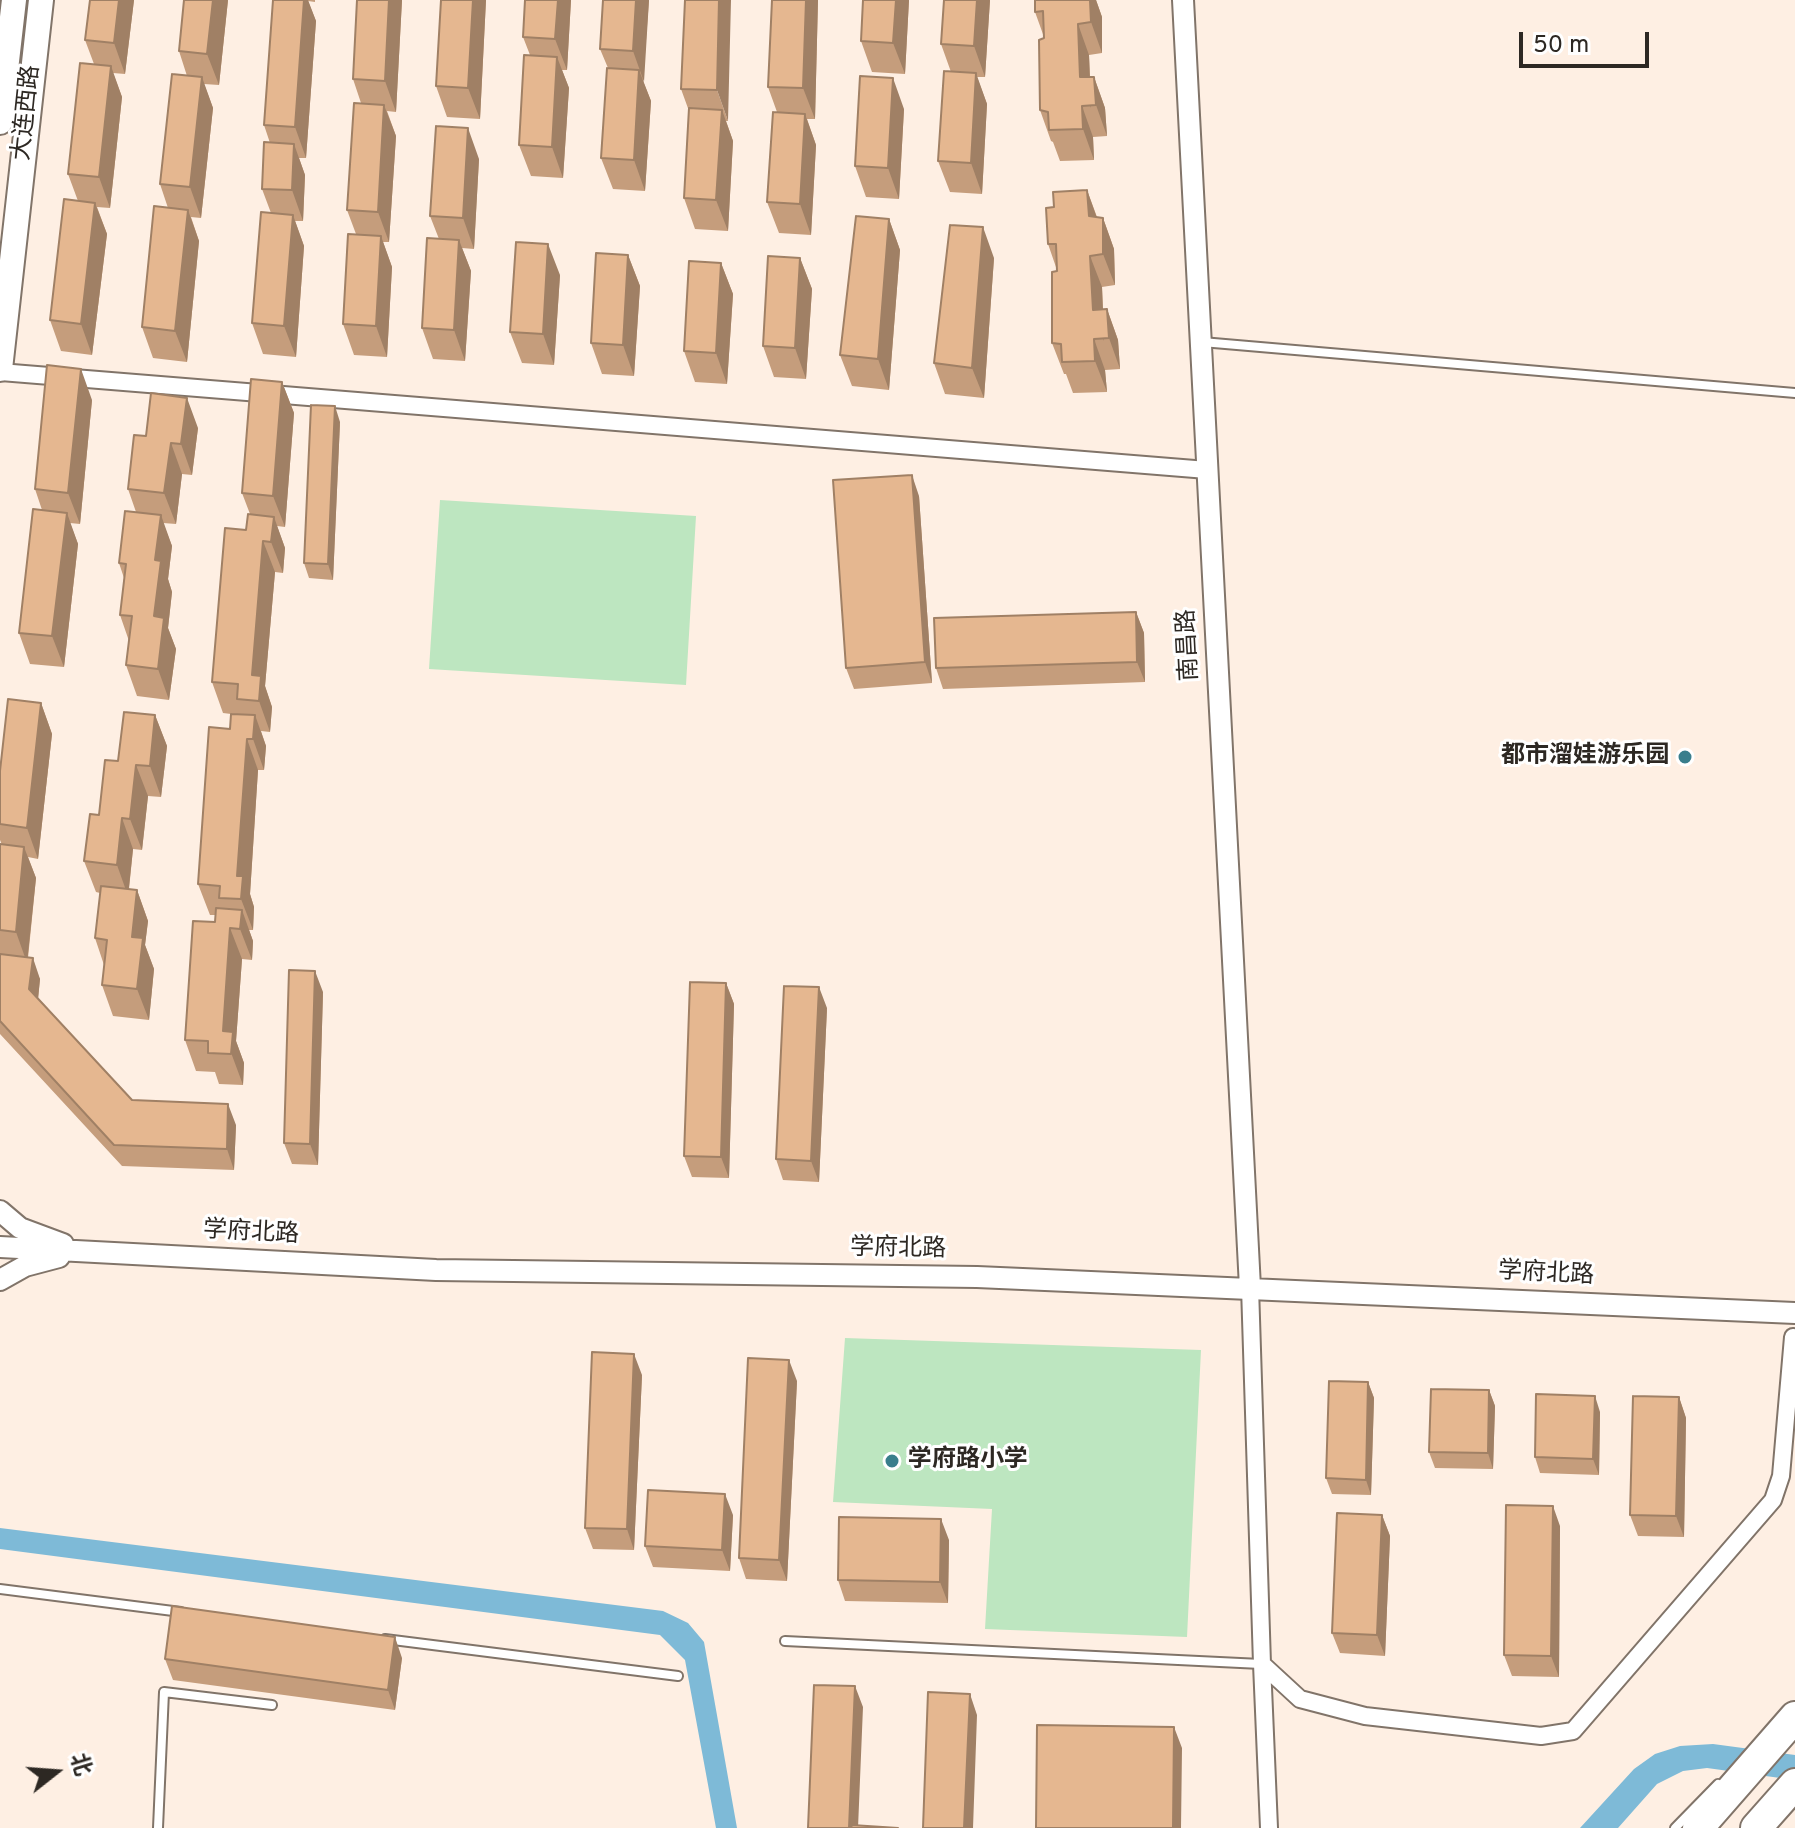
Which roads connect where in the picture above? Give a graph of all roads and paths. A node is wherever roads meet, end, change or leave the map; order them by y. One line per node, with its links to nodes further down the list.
1 (14, 0): 4 (main road, 大连西路)
2 (41, 0): 6 (main road, 大连西路)
3 (1183, 0): 5 (street, 南昌路)
4 (0, 122)
5 (1201, 342): 7 (lane); 8 (street, 南昌路)
6 (0, 370): 8 (street)
7 (1795, 393)
8 (1207, 470): 13 (street, 南昌路)
9 (0, 1211): 11 (street)
10 (0, 1247): 11 (street, 学府北路)
11 (81, 1252): 12 (street); 13 (street, 学府北路)
12 (0, 1280)
13 (1250, 1287): 14 (street, 学府北路); 20 (street)
14 (1795, 1313)
15 (1793, 1337): 20 (street)
16 (0, 1589): 17 (lane)
17 (189, 1613)
18 (379, 1638): 21 (lane)
19 (785, 1641): 20 (lane)
20 (1262, 1664): 30 (street)
21 (678, 1676)
22 (272, 1705): 29 (lane)
23 (1795, 1718): 24 (lane); 27 (highway)
24 (1738, 1767)
25 (1726, 1777): 31 (lane)
26 (1795, 1784): 28 (highway)
27 (1705, 1820)
28 (1760, 1823)
29 (158, 1828)
30 (1269, 1828)
31 (1675, 1828)

